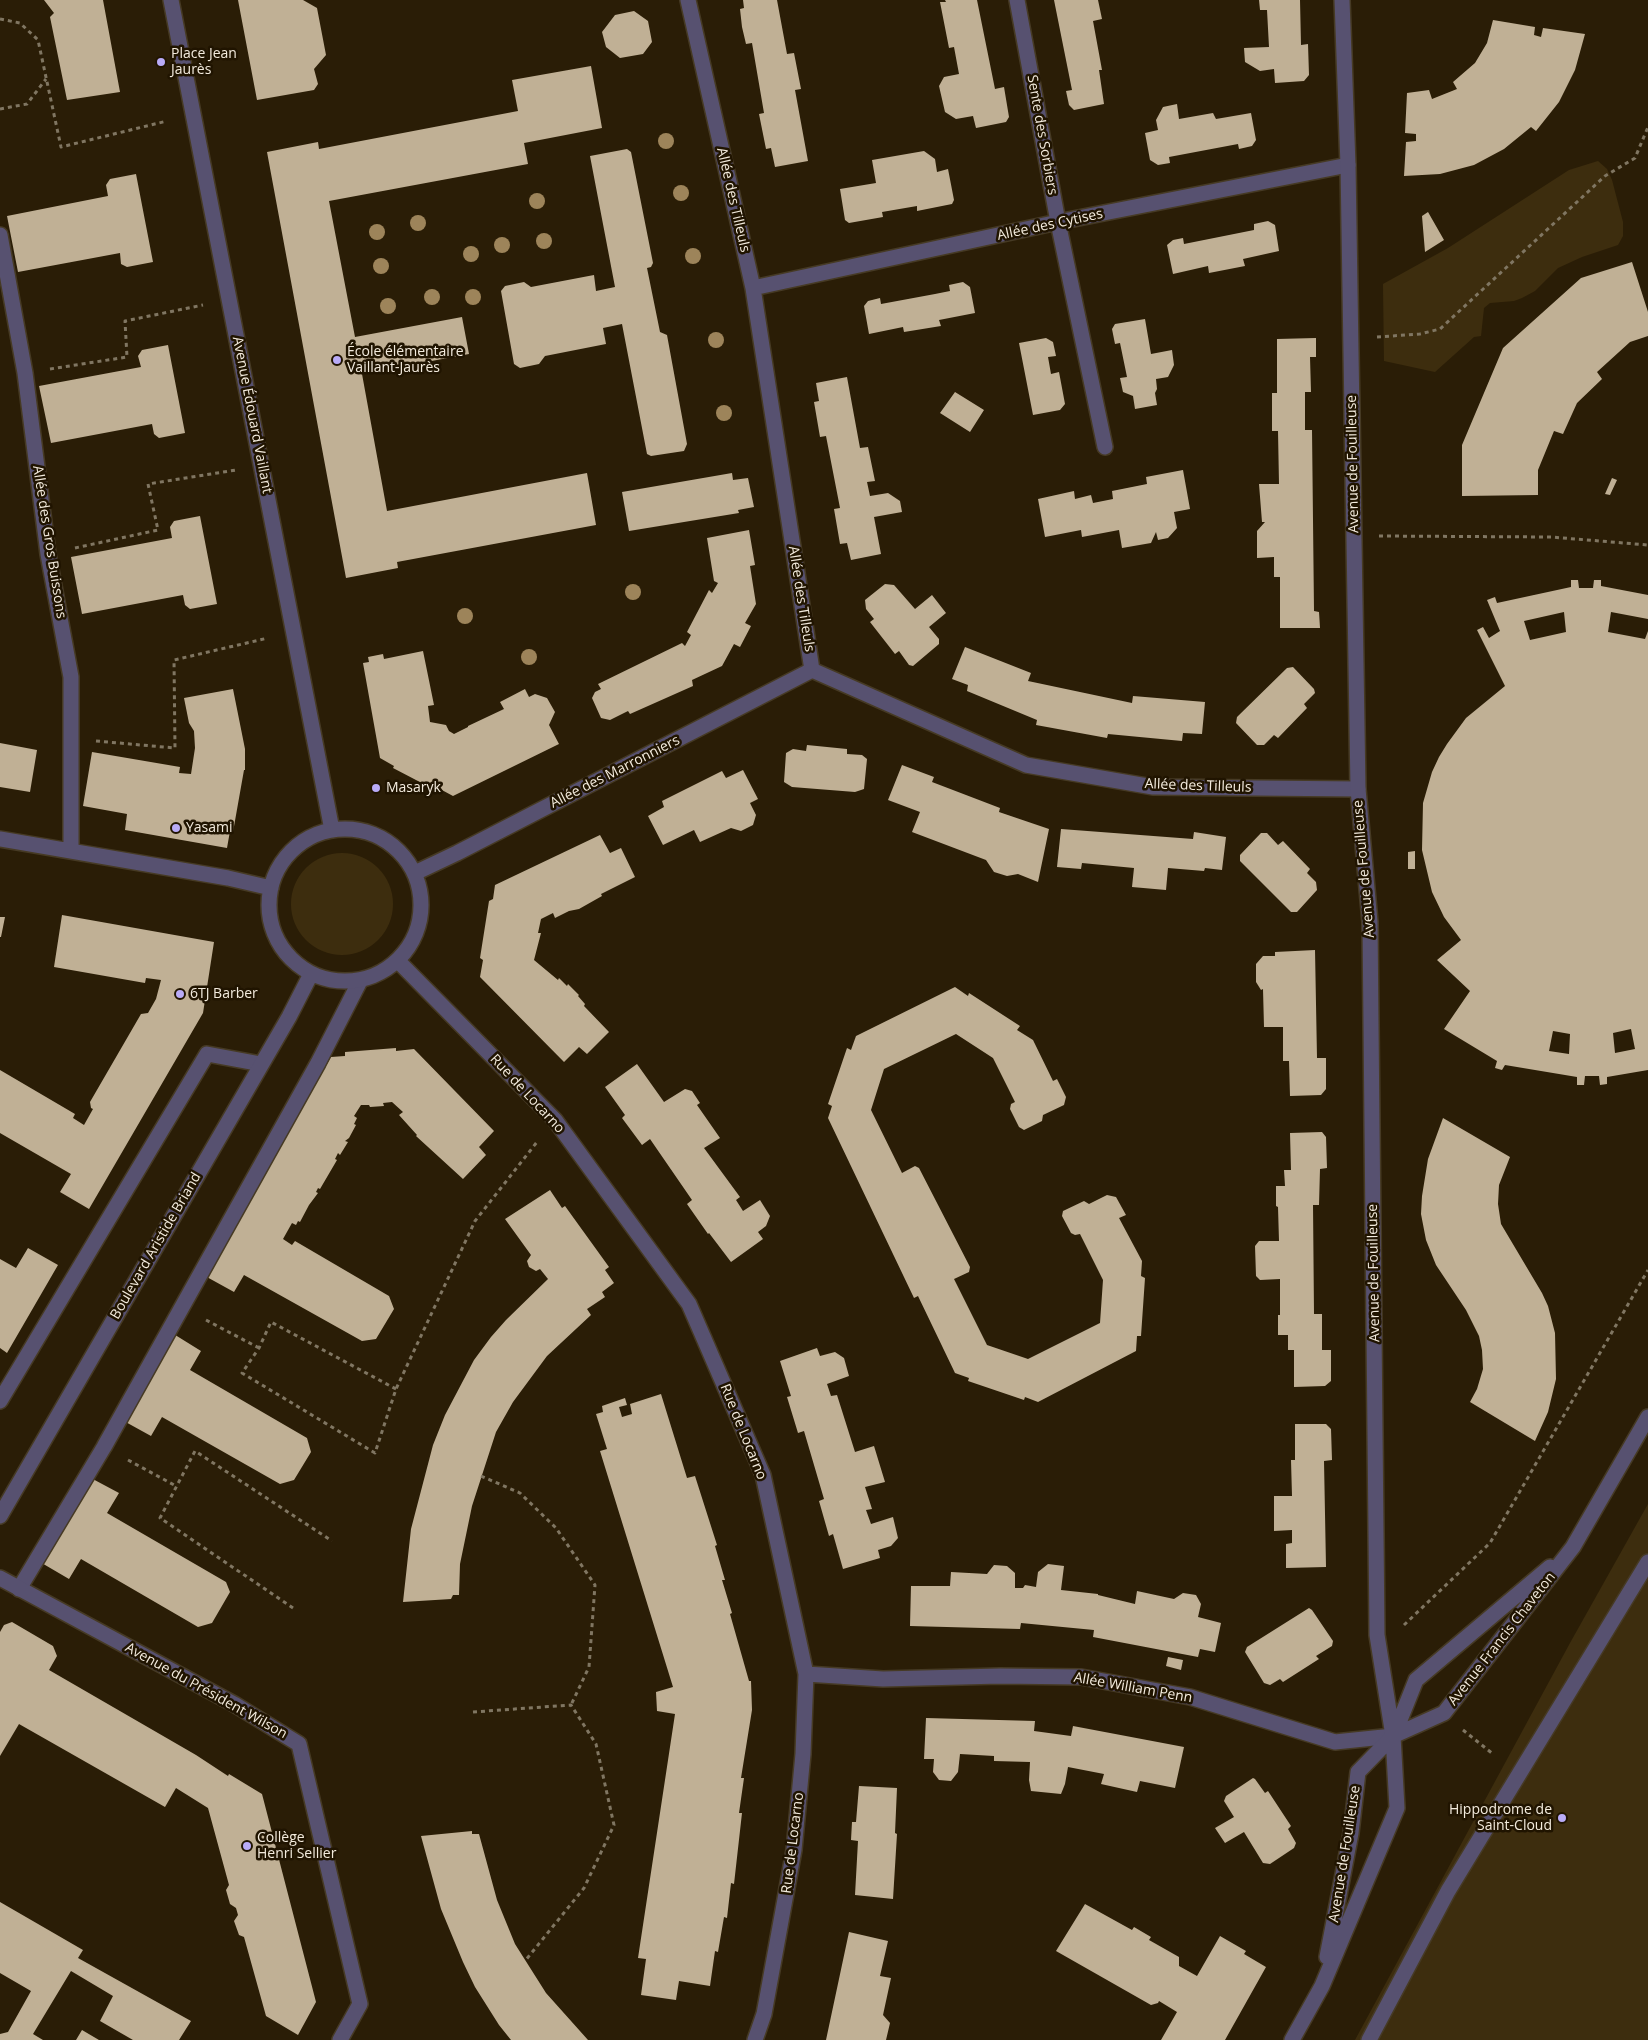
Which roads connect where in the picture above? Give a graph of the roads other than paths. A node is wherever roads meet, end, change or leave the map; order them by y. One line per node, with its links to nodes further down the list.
1 (171, 0): 12 (street, Avenue Édouard Vaillant)
2 (688, 0): 8 (street, Allée des Tilleuls)
3 (1017, 0): 6 (street, Sente des Sorbiers)
4 (1342, 0): 5 (street, Avenue de Fouilleuse)
5 (1348, 165): 6 (street, Allée des Cytises); 11 (street, Avenue de Fouilleuse)
6 (1058, 222): 8 (street, Allée des Cytises); 9 (street, Sente des Sorbiers)
7 (0, 235): 14 (street, Allée des Gros Buissons)
8 (753, 288): 10 (street, Allée des Tilleuls)
9 (1104, 447)
10 (812, 670): 11 (street, Allée des Tilleuls); 15 (street, Allée des Marronniers)
11 (1358, 789): 29 (street, Avenue de Fouilleuse)
12 (332, 830): 15 (street); 16 (street)
13 (0, 839): 14 (street)
14 (71, 851): 16 (street)
15 (417, 872): 17 (street)
16 (271, 888): 18 (street)
17 (398, 961): 19 (street); 28 (street, Rue de Locarno)
18 (311, 974): 19 (street); 20 (street, Boulevard Aristide Briand)
19 (360, 980): 27 (street)
20 (261, 1064): 21 (street); 23 (street, Boulevard Aristide Briand)
21 (0, 1401)
22 (1648, 1417): 24 (street, Avenue Francis Chaveton)
23 (0, 1516)
24 (1574, 1547): 29 (street, Avenue Francis Chaveton); 29 (street, Avenue Francis Chaveton)
25 (1648, 1562): 34 (street)
26 (0, 1578): 27 (street, Avenue du Président Wilson)
27 (19, 1589): 31 (street, Avenue du Président Wilson)
28 (806, 1674): 29 (street, Allée William Penn); 32 (street, Rue de Locarno)
29 (1393, 1736): 30 (street, Avenue de Fouilleuse); 30 (street, Avenue de Fouilleuse)
30 (1322, 1986): 33 (street, Avenue de Fouilleuse)
31 (340, 2040)
32 (755, 2040)
33 (1292, 2040)
34 (1368, 2040)

